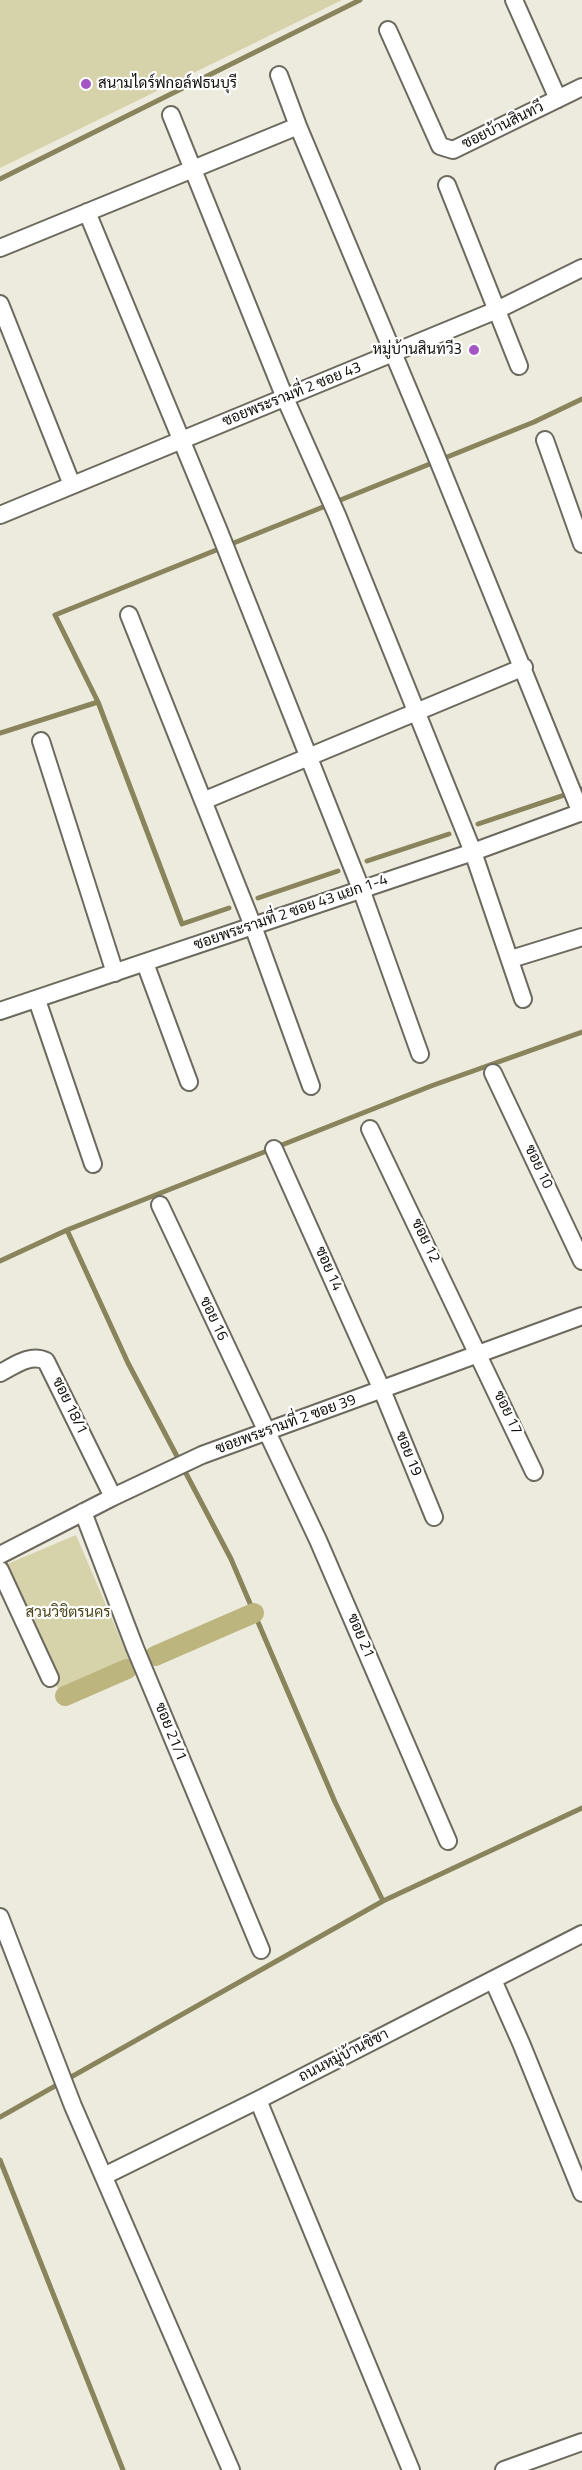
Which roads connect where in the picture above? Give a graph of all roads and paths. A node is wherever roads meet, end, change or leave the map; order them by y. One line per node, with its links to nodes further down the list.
1 (514, 0): 5 (street)
2 (388, 30): 5 (street, ซอยบ้านสินทวี)
3 (279, 75): 7 (street)
4 (582, 87): 5 (street, ซอยบ้านสินทวี)
5 (558, 99)
6 (171, 115): 8 (street)
7 (298, 126): 8 (street); 15 (street)
8 (194, 168): 10 (street); 17 (street)
9 (447, 185): 14 (street)
10 (87, 212): 11 (street); 19 (street)
11 (0, 248)
12 (582, 268): 14 (street, ซอยพระรามที่ 2 ซอย 43)
13 (0, 304): 20 (street)
14 (497, 310): 15 (street, ซอยพระรามที่ 2 ซอย 43); 16 (street)
15 (394, 353): 17 (street, ซอยพระรามที่ 2 ซอย 43); 24 (street)
16 (519, 366)
17 (285, 398): 19 (street, ซอยพระรามที่ 2 ซอย 43); 25 (street)
18 (545, 440): 22 (street)
19 (180, 441): 20 (street, ซอยพระรามที่ 2 ซอย 43); 27 (street)
20 (72, 485): 21 (street, ซอยพระรามที่ 2 ซอย 43)
21 (0, 515)
22 (582, 544)
23 (129, 615): 28 (street)
24 (524, 667): 25 (street); 29 (street)
25 (416, 714): 27 (street); 30 (street)
26 (41, 741): 36 (street)
27 (308, 756): 28 (street); 31 (street)
28 (203, 801): 32 (street)
29 (581, 812): 30 (street, ซอยพระรามที่ 2 ซอย 43 แยก 1-4)
30 (473, 852): 31 (street, ซอยพระรามที่ 2 ซอย 43 แยก 1-4); 34 (street)
31 (361, 889): 32 (street, ซอยพระรามที่ 2 ซอย 43 แยก 1-4); 40 (street)
32 (252, 926): 35 (street, ซอยพระรามที่ 2 ซอย 43 แยก 1-4); 43 (street)
33 (582, 937): 34 (street)
34 (511, 960): 37 (street)
35 (145, 963): 36 (street, ซอยพระรามที่ 2 ซอย 43 แยก 1-4); 42 (street)
36 (115, 973): 38 (street, ซอยพระรามที่ 2 ซอย 43 แยก 1-4)
37 (523, 999)
38 (38, 1000): 39 (street, ซอยพระรามที่ 2 ซอย 43 แยก 1-4); 46 (street)
39 (1, 1008)
40 (420, 1054)
41 (494, 1074): 48 (street, ซอย 10)
42 (189, 1082)
43 (311, 1086)
44 (370, 1128): 50 (street, ซอย 12)
45 (274, 1149): 52 (street, ซอย 14)
46 (93, 1164)
47 (160, 1206): 53 (street, ซอย 16)
48 (582, 1262)
49 (582, 1316): 50 (street, ซอยพระรามที่ 2 ซอย 39)
50 (479, 1354): 52 (street, ซอยพระรามที่ 2 ซอย 39); 54 (street, ซอย 17)
51 (0, 1373): 55 (street, ซอย 18/1)
52 (382, 1390): 53 (street, ซอยพระรามที่ 2 ซอย 39); 57 (street, ซอย 19)
53 (267, 1432): 55 (street, ซอยพระรามที่ 2 ซอย 39); 61 (street, ซอย 21)
54 (534, 1472)
55 (113, 1497): 56 (street, ซอยพระรามที่ 2 ซอย 39)
56 (84, 1512): 58 (street, ซอยพระรามที่ 2 ซอย 39); 64 (street, ซอย 21/1)
57 (434, 1518)
58 (0, 1555)
59 (0, 1570): 60 (street)
60 (50, 1678)
61 (448, 1841)
62 (0, 1917): 67 (street)
63 (582, 1934): 65 (street, ถนนหมู่บ้านชิชา)
64 (261, 1950)
65 (493, 1980): 66 (street, ถนนหมู่บ้านชิชา); 68 (street)
66 (258, 2100): 67 (street, ถนนหมู่บ้านชิชา); 71 (street)
67 (104, 2176): 70 (street)
68 (582, 2193)
69 (582, 2442): 72 (street)
70 (231, 2470)
71 (411, 2470)
72 (504, 2470)

